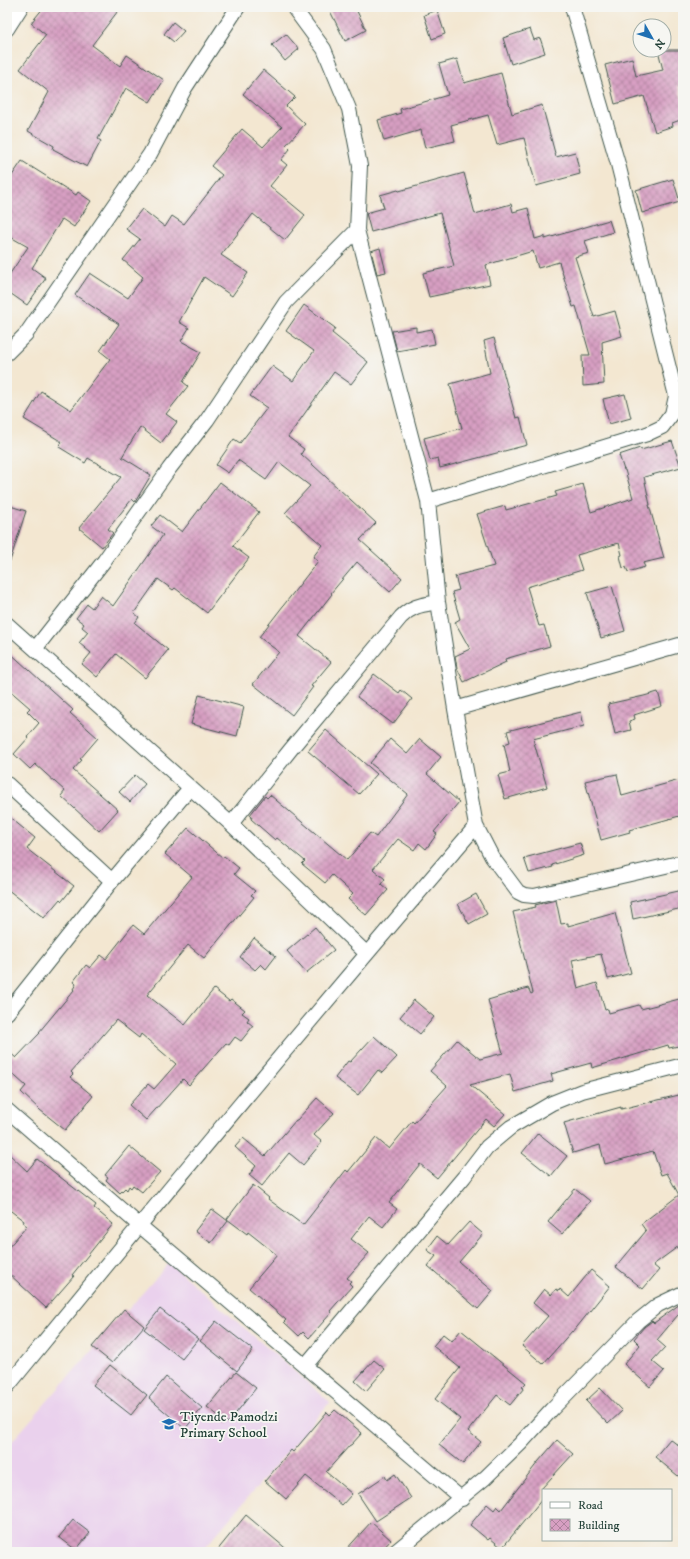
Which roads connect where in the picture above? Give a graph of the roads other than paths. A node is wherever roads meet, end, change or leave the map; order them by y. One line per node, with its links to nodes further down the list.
1 (21, 7): 5 (street)
2 (238, 7): 7 (street)
3 (293, 7): 6 (street)
4 (572, 7): 8 (street)
5 (7, 29)
6 (357, 230): 8 (street); 12 (street)
7 (7, 353)
8 (428, 501): 9 (street)
9 (438, 602): 13 (street); 16 (street)
10 (7, 624): 12 (street)
11 (683, 644): 13 (street)
12 (35, 649): 15 (street)
13 (455, 709): 17 (street)
14 (7, 784): 19 (street)
15 (190, 788): 16 (street); 19 (street)
16 (231, 824): 20 (street)
17 (476, 826): 18 (street); 20 (street)
18 (683, 862)
19 (112, 881): 21 (street)
20 (366, 953): 24 (street)
21 (7, 1013)
22 (683, 1065): 26 (street)
23 (7, 1110): 24 (street)
24 (139, 1225): 26 (street); 27 (street)
25 (683, 1293): 28 (street)
26 (305, 1366): 28 (street)
27 (7, 1387)
28 (462, 1499): 29 (street)
29 (395, 1552)

